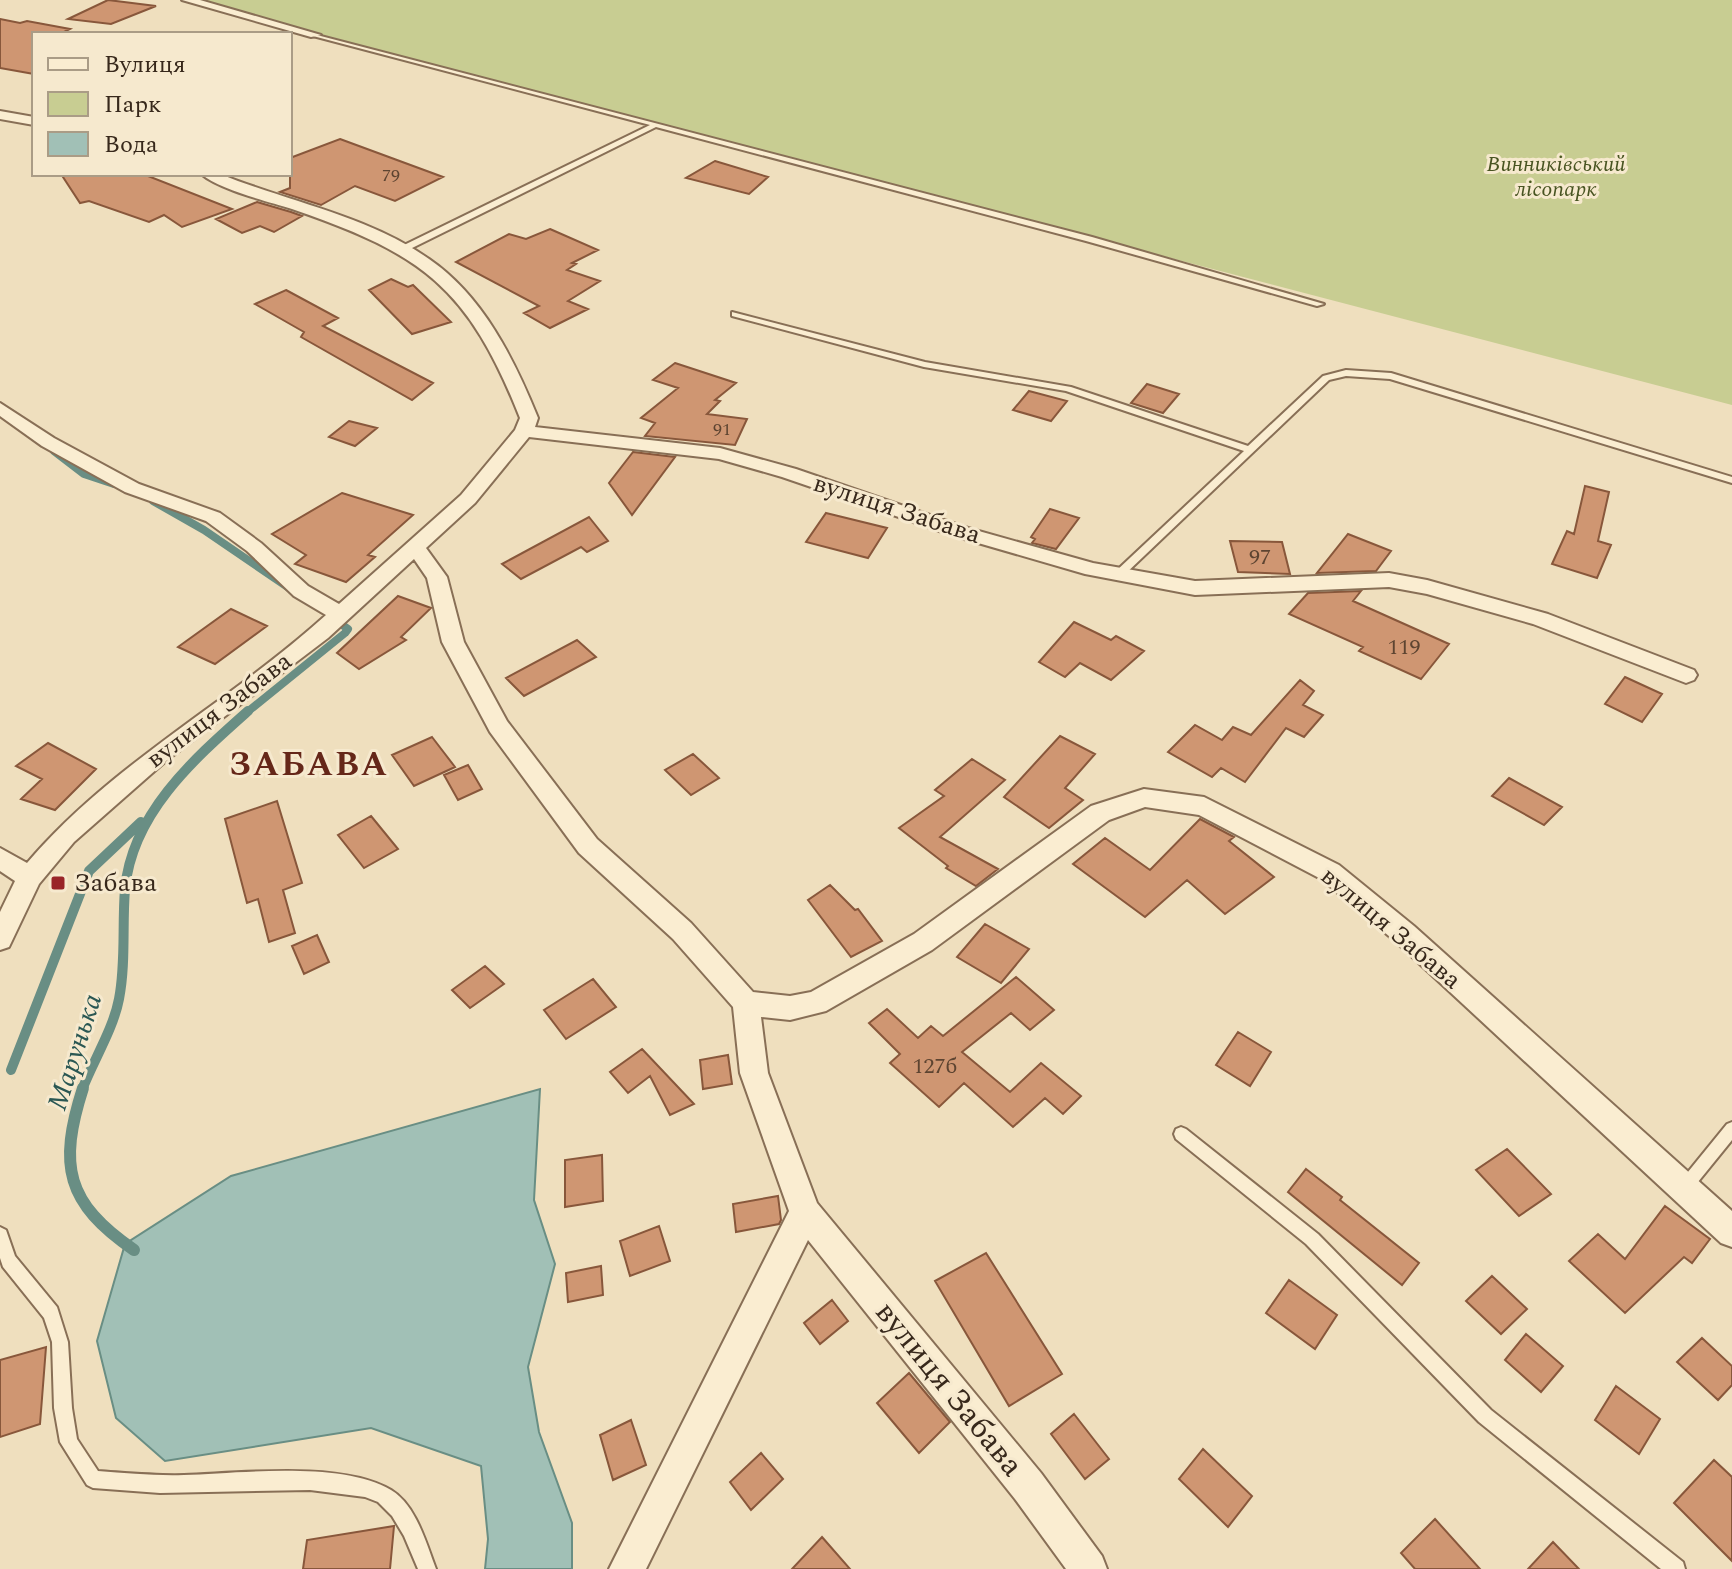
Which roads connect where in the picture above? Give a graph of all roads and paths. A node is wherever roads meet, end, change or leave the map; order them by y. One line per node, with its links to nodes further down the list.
1 (188, 0): 2 (street)
2 (315, 35): 5 (lane)
3 (0, 115): 4 (street)
4 (32, 121)
5 (653, 126): 7 (lane); 8 (lane)
6 (213, 176): 7 (street)
7 (403, 249): 11 (street)
8 (1320, 304)
9 (735, 314): 12 (lane)
10 (0, 408): 16 (street)
11 (524, 431): 14 (street, вулиця Забава); 15 (street, вулиця Забава)
12 (1250, 450): 13 (lane); 15 (lane)
13 (1732, 480)
14 (416, 548): 16 (street, вулиця Забава); 21 (street)
15 (1119, 574): 17 (street, вулиця Забава)
16 (332, 621): 19 (street, вулиця Забава)
17 (1686, 675)
18 (0, 858): 19 (street)
19 (29, 878): 20 (street, вулиця Забава)
20 (0, 939)
21 (746, 1003): 24 (street, вулиця Забава); 25 (street, вулиця Забава)
22 (1732, 1129): 24 (lane)
23 (1181, 1134): 31 (lane)
24 (1684, 1188): 26 (street, вулиця Забава)
25 (805, 1212): 29 (street); 30 (street, вулиця Забава)
26 (1732, 1232)
27 (0, 1235): 28 (lane)
28 (427, 1569)
29 (627, 1569)
30 (1089, 1569)
31 (1676, 1569)

